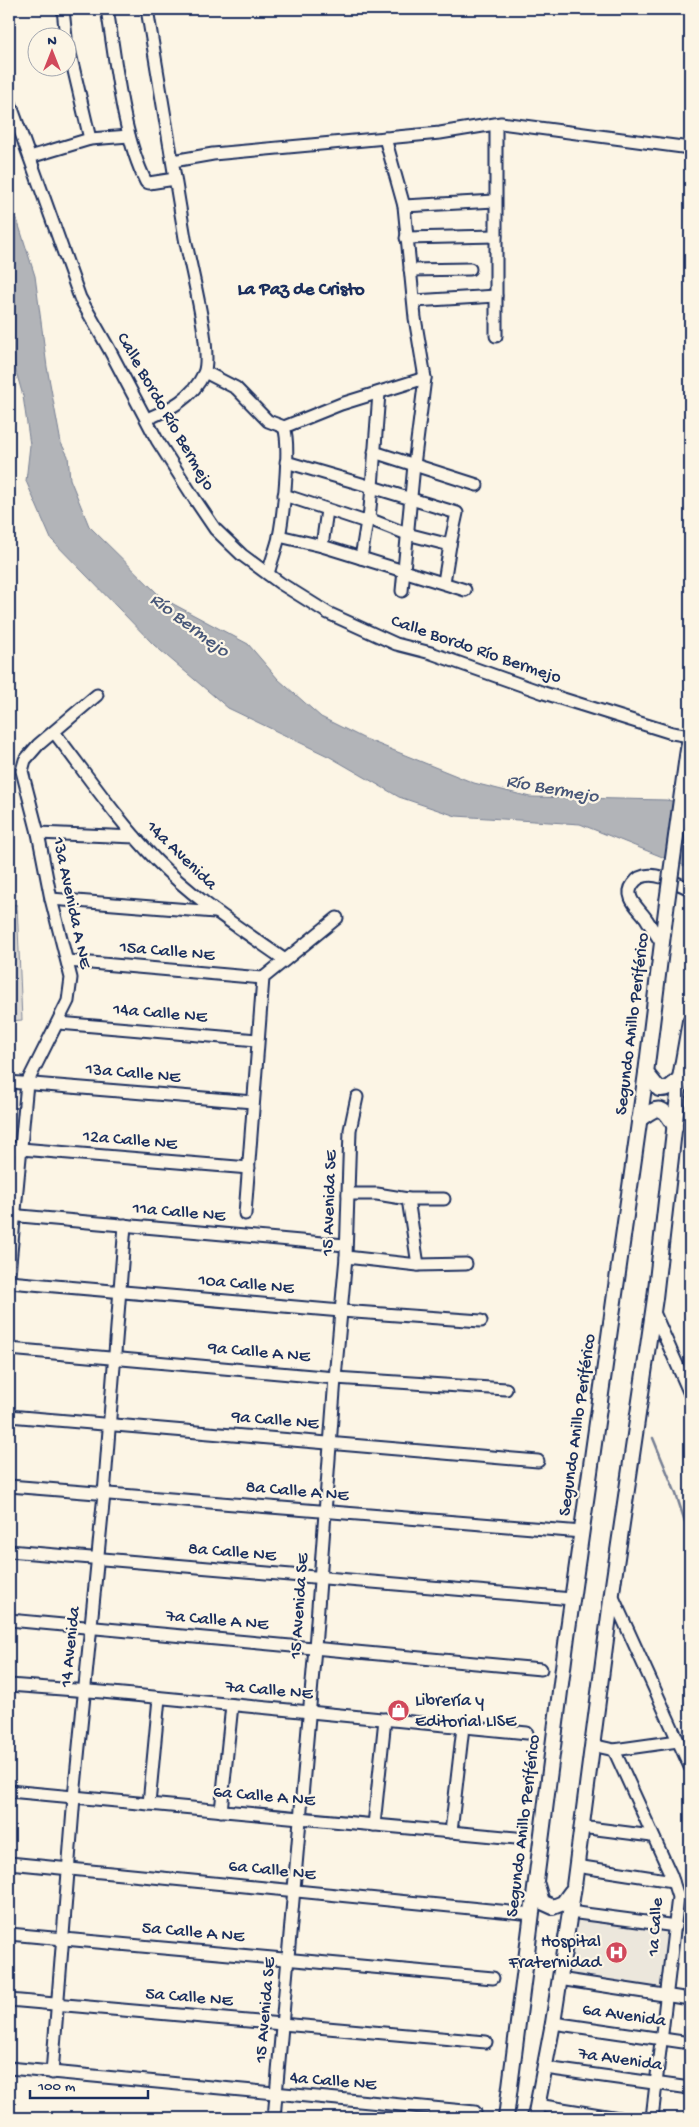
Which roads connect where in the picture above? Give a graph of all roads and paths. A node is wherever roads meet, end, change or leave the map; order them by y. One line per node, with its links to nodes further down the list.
1 (63, 9): 4 (street)
2 (107, 9): 8 (street)
3 (148, 9): 13 (street)
4 (65, 28)
5 (76, 78): 10 (street)
6 (9, 100): 12 (street, Calle Bordo Río Bermejo)
7 (496, 124): 9 (street); 11 (street); 15 (street)
8 (129, 136): 10 (street); 14 (street)
9 (384, 138): 13 (street); 16 (street)
10 (90, 139): 12 (street)
11 (690, 148)
12 (30, 156): 27 (street, Calle Bordo Río Bermejo)
13 (172, 161): 14 (street)
14 (175, 179): 24 (street)
15 (495, 202): 16 (street); 17 (street)
16 (404, 206): 18 (street)
17 (496, 236): 18 (street); 21 (street)
18 (406, 238): 20 (street)
19 (470, 269): 20 (street)
20 (410, 270): 22 (street)
21 (496, 296): 22 (street); 23 (street)
22 (414, 301): 25 (street)
23 (496, 336)
24 (205, 372): 27 (street); 28 (street)
25 (425, 378): 26 (street); 31 (street)
26 (379, 393): 28 (street); 29 (street)
27 (147, 419): 44 (street, Calle Bordo Río Bermejo)
28 (284, 428): 30 (street)
29 (374, 452): 31 (street); 33 (street)
30 (286, 462): 33 (street); 34 (street)
31 (414, 465): 32 (street); 35 (street)
32 (477, 484)
33 (372, 487): 35 (street); 37 (street)
34 (284, 495): 36 (street); 39 (street)
35 (410, 499): 38 (street); 40 (street)
36 (328, 510): 37 (street); 41 (street)
37 (368, 520): 38 (street); 42 (street)
38 (407, 534): 40 (street); 43 (street)
39 (279, 536): 41 (street); 44 (street)
40 (450, 544): 45 (street)
41 (322, 546): 42 (street)
42 (361, 558): 43 (street)
43 (404, 572): 45 (street); 47 (street)
44 (268, 574): 50 (street, Calle Bordo Río Bermejo)
45 (444, 582): 46 (street)
46 (465, 590)
47 (402, 591)
48 (97, 695): 49 (street)
49 (54, 732): 51 (street, 13a Avenida A NE); 52 (street, 14a Avenida)
50 (690, 736): 57 (main road, Segundo Anillo Periférico, bridge)
51 (38, 833): 52 (street); 54 (street, 13a Avenida A NE)
52 (135, 837): 55 (street, 14a Avenida)
53 (690, 889): 57 (street)
54 (51, 899): 55 (street); 59 (street, 13a Avenida A NE)
55 (216, 912): 58 (street, 14a Avenida)
56 (337, 918): 58 (street)
57 (662, 944): 64 (main road, Segundo Anillo Periférico)
58 (285, 960): 60 (street)
59 (68, 961): 60 (street, 15a Calle NE); 62 (street, 13a Avenida A NE)
60 (263, 978): 63 (street)
61 (690, 1021): 65 (main road)
62 (59, 1023): 63 (street, 14a Calle NE); 67 (street, 13a Avenida A NE)
63 (258, 1040): 69 (street)
64 (646, 1073): 65 (main road); 70 (main road, Segundo Anillo Periférico)
65 (680, 1078): 71 (main road)
66 (9, 1082): 67 (street, 13a Calle NE)
67 (26, 1083): 69 (street, 13a Calle NE); 73 (street, 13a Avenida A NE)
68 (357, 1098): 75 (street, 15 Avenida SE)
69 (253, 1102): 74 (street)
70 (639, 1120): 71 (main road); 103 (main road, Segundo Anillo Periférico)
71 (675, 1126): 88 (main road)
72 (9, 1148): 73 (street, 12a Calle NE)
73 (21, 1150): 74 (street, 12a Calle NE); 79 (street, 13a Avenida A NE)
74 (249, 1168): 78 (street)
75 (348, 1194): 76 (street); 81 (street, 15 Avenida SE)
76 (408, 1199): 77 (street); 84 (street)
77 (444, 1199)
78 (246, 1214)
79 (12, 1216): 80 (street, 11a Calle NE); 85 (street, 13a Avenida A NE)
80 (125, 1225): 81 (street, 11a Calle NE); 87 (street, 14 Avenida)
81 (346, 1245): 82 (street, 15 Avenida SE)
82 (346, 1257): 84 (street); 89 (street, 15 Avenida SE)
83 (466, 1264): 84 (street)
84 (418, 1265)
85 (9, 1274)
86 (9, 1282): 87 (street, 10a Calle NE)
87 (120, 1292): 89 (street, 10a Calle NE); 92 (street, 14 Avenida)
88 (653, 1310): 95 (street); 107 (main road)
89 (341, 1311): 90 (street, 10a Calle NE); 93 (street, 15 Avenida SE)
90 (481, 1321)
91 (9, 1348): 92 (street, 9a Calle A NE)
92 (114, 1357): 93 (street, 9a Calle A NE); 97 (street, 14 Avenida)
93 (335, 1378): 94 (street, 9a Calle A NE); 98 (street, 15 Avenida SE)
94 (506, 1389)
95 (689, 1389)
96 (9, 1416): 97 (street, 9a Calle NE)
97 (109, 1425): 98 (street, 9a Calle NE); 101 (street, 14 Avenida)
98 (330, 1443): 99 (street, 9a Calle NE); 102 (street, 15 Avenida SE)
99 (538, 1461)
100 (9, 1486): 101 (street, 8a Calle A NE)
101 (104, 1494): 102 (street, 8a Calle A NE); 105 (street, 14 Avenida)
102 (325, 1512): 103 (street, 8a Calle A NE); 106 (street, 15 Avenida SE)
103 (582, 1532): 108 (main road, Segundo Anillo Periférico)
104 (9, 1551): 105 (street, 8a Calle NE)
105 (98, 1559): 106 (street, 8a Calle NE); 110 (street, 14 Avenida)
106 (320, 1578): 108 (street, 8a Calle NE); 111 (street, 15 Avenida SE)
107 (612, 1595): 121 (street); 122 (main road)
108 (572, 1599): 138 (main road, Segundo Anillo Periférico)
109 (9, 1620): 110 (street, 7a Calle A NE)
110 (91, 1627): 111 (street, 7a Calle A NE); 114 (street, 14 Avenida)
111 (315, 1648): 112 (street, 7a Calle A NE); 117 (street, 15 Avenida SE)
112 (541, 1669)
113 (9, 1685): 114 (street, 7a Calle NE)
114 (85, 1691): 115 (street, 7a Calle NE); 126 (street, 14 Avenida)
115 (159, 1698): 116 (street, 7a Calle NE); 127 (street)
116 (232, 1705): 117 (street, 7a Calle NE); 128 (street)
117 (309, 1712): 118 (street, 7a Calle NE); 129 (street, 15 Avenida SE)
118 (385, 1719): 119 (street, 7a Calle NE); 130 (street)
119 (462, 1727): 120 (street, 7a Calle NE); 132 (street)
120 (527, 1733)
121 (678, 1740): 123 (street); 124 (street)
122 (592, 1744): 123 (street); 131 (main road)
123 (614, 1750): 133 (street, 1a Calle)
124 (690, 1767)
125 (9, 1791): 126 (street, 6a Calle A NE)
126 (74, 1797): 127 (street, 6a Calle A NE); 137 (street, 14 Avenida)
127 (149, 1804): 128 (street, 6a Calle A NE)
128 (221, 1811): 129 (street, 6a Calle A NE)
129 (300, 1818): 130 (street, 6a Calle A NE); 141 (street, 15 Avenida SE)
130 (374, 1825): 132 (street, 6a Calle A NE)
131 (581, 1827): 133 (street); 136 (main road)
132 (451, 1832): 134 (street, 6a Calle A NE)
133 (652, 1836): 139 (street, 1a Calle)
134 (516, 1838)
135 (9, 1864): 137 (street, 6a Calle NE)
136 (576, 1866): 139 (street); 140 (main road)
137 (69, 1869): 141 (street, 6a Calle NE); 146 (street, 14 Avenida)
138 (536, 1879): 140 (main road); 143 (main road, Segundo Anillo Periférico)
139 (673, 1880): 144 (street, 1a Calle)
140 (574, 1886): 142 (main road)
141 (294, 1891): 143 (street, 6a Calle NE); 147 (street, 15 Avenida SE)
142 (570, 1912): 144 (street); 149 (main road)
143 (532, 1914): 168 (main road, Segundo Anillo Periférico)
144 (676, 1926): 150 (street, 1a Calle)
145 (9, 1934): 146 (street, 5a Calle A NE)
146 (63, 1939): 147 (street, 5a Calle A NE); 153 (street, 14 Avenida)
147 (288, 1959): 148 (street, 5a Calle A NE); 155 (street, 15 Avenida SE)
148 (493, 1978)
149 (559, 1980): 150 (street); 154 (main road)
150 (668, 1995): 151 (street); 156 (street, 1a Calle)
151 (690, 1998)
152 (9, 2000): 153 (street, 5a Calle NE)
153 (58, 2004): 155 (street, 5a Calle NE); 161 (street, 14 Avenida)
154 (552, 2023): 156 (street, 6a Avenida); 160 (main road)
155 (282, 2024): 157 (street, 5a Calle NE); 164 (street, 15 Avenida SE)
156 (662, 2040): 158 (street, 6a Avenida); 162 (street, 1a Calle)
157 (486, 2042)
158 (690, 2044)
159 (9, 2068): 161 (street, 4a Calle NE)
160 (545, 2068): 162 (street, 7a Avenida); 166 (main road)
161 (52, 2073): 164 (street, 4a Calle NE)
162 (657, 2083): 163 (street, 7a Avenida); 170 (street, 1a Calle)
163 (690, 2088)
164 (276, 2095): 165 (street, 4a Calle NE); 167 (street, 15 Avenida SE)
165 (475, 2112)
166 (536, 2114): 169 (street)
167 (274, 2118)
168 (506, 2118)
169 (619, 2118)
170 (652, 2118)

